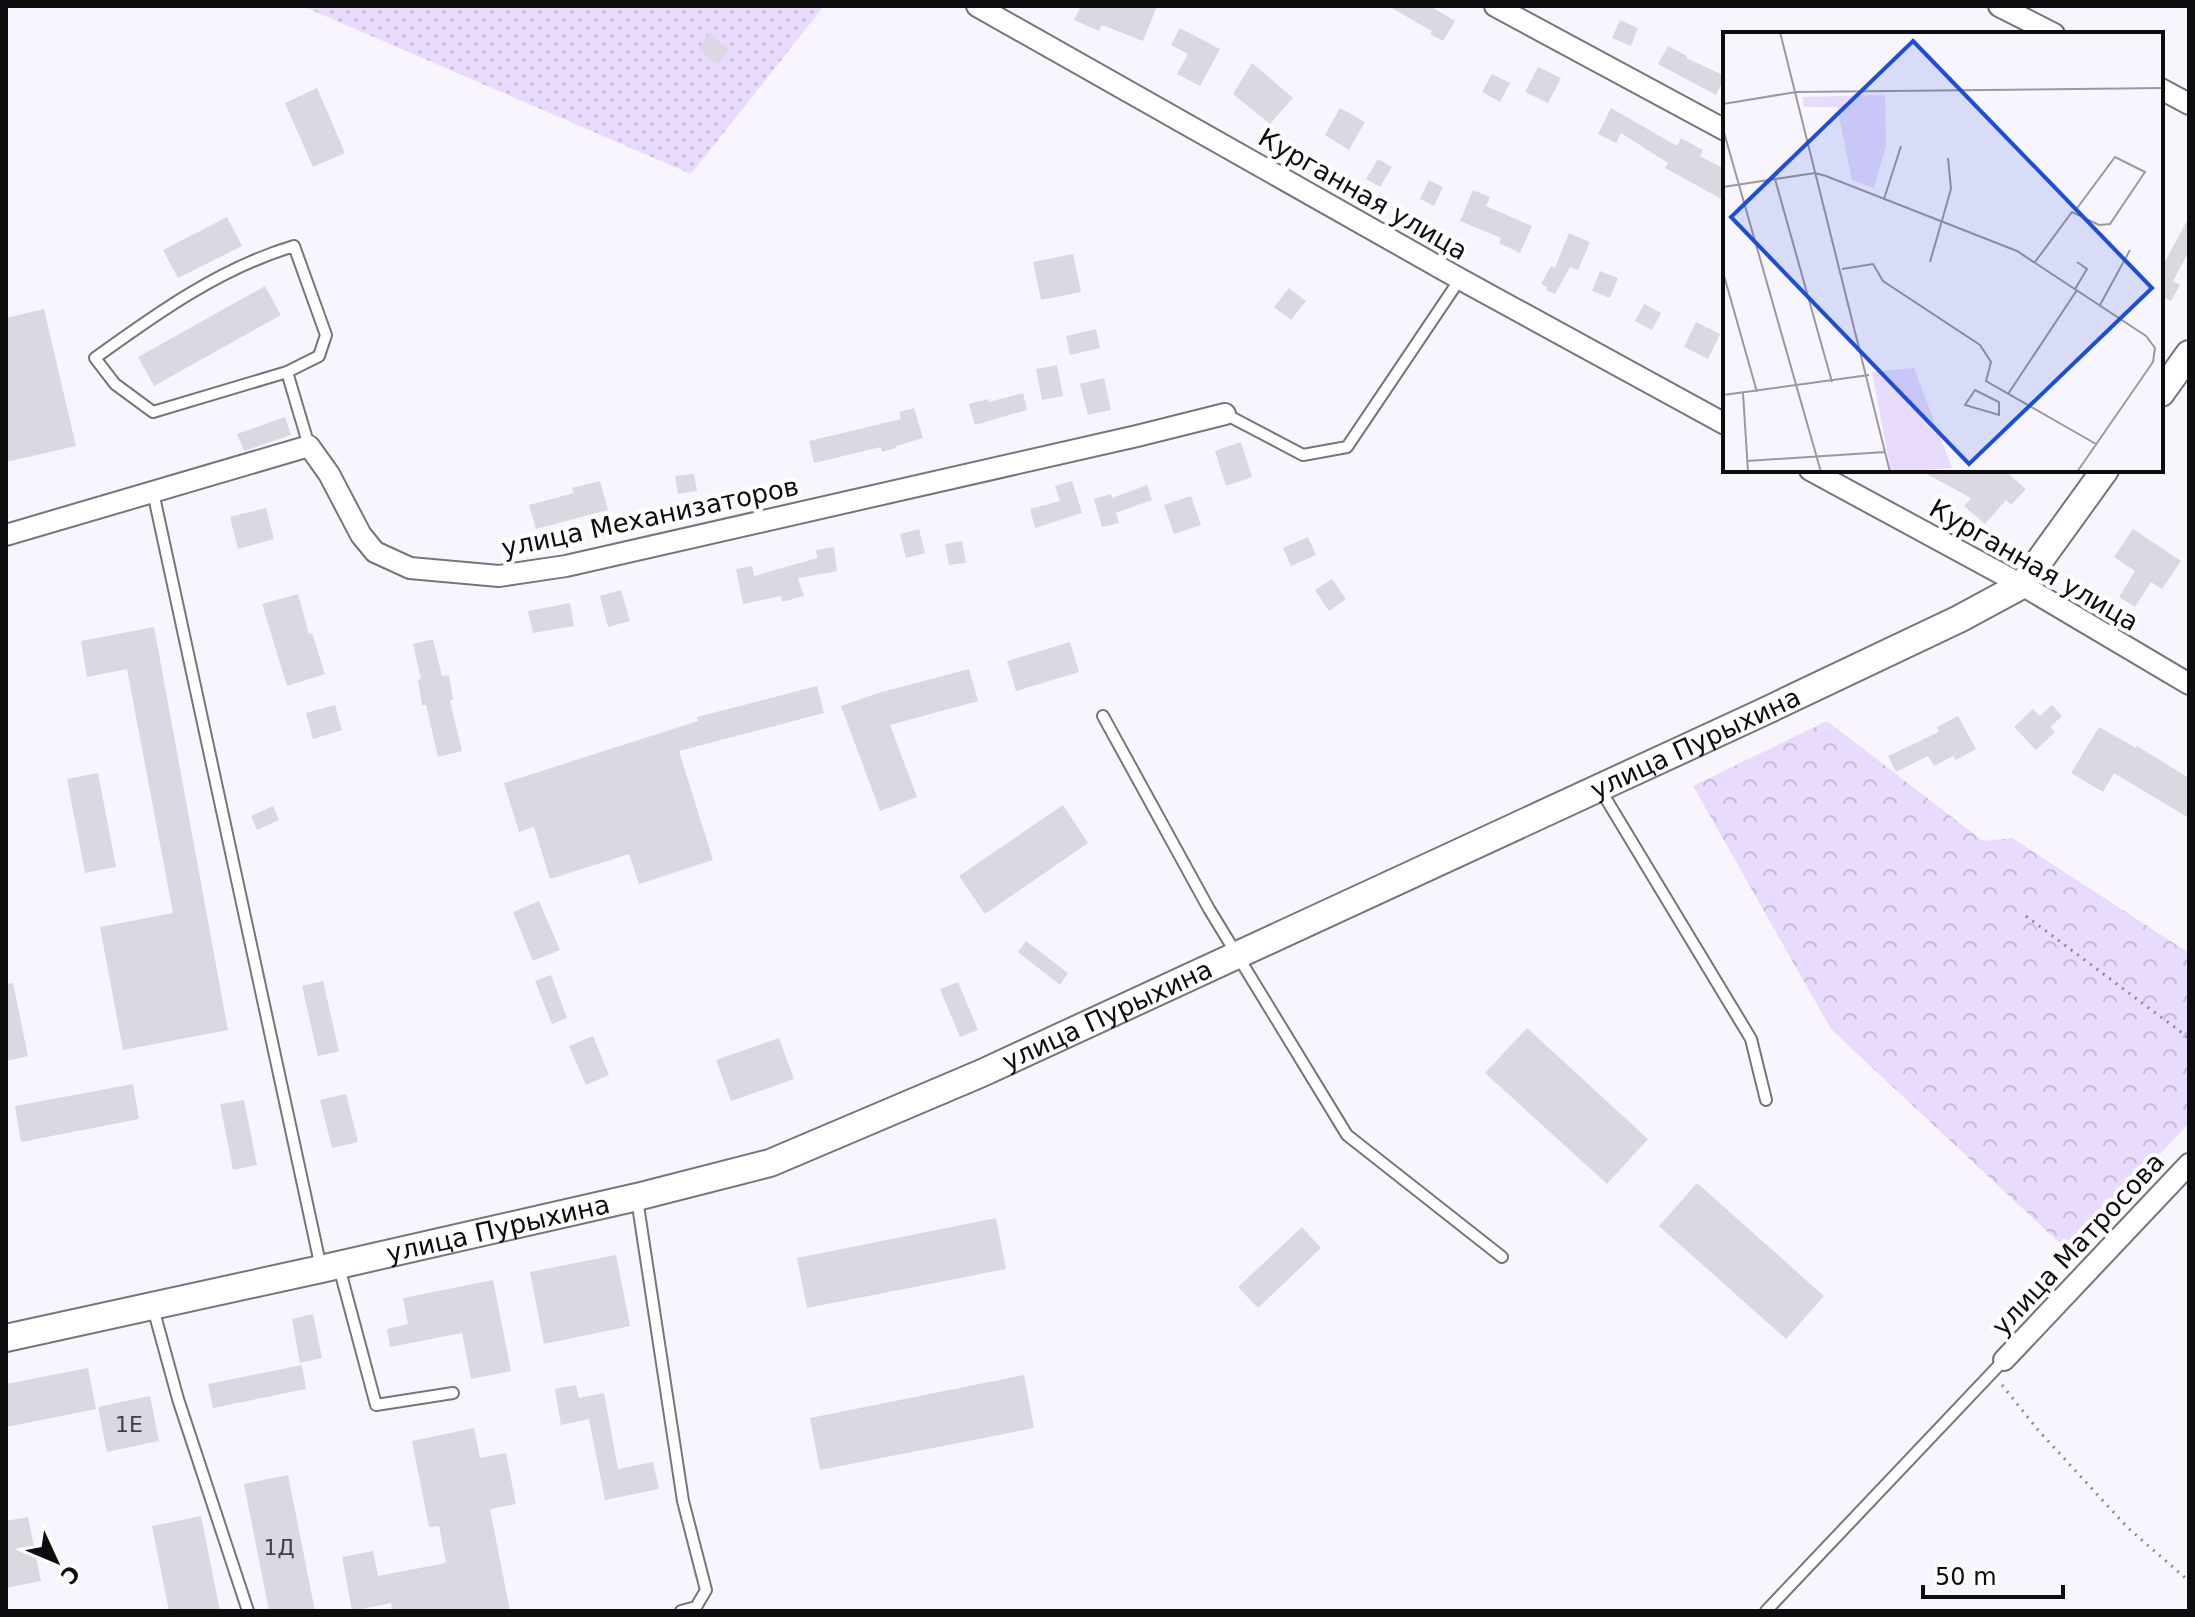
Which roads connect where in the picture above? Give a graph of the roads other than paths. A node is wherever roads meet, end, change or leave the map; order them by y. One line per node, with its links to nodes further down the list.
1 (977, 6): 8 (street, Курганная улица)
2 (1495, 6): 7 (street)
3 (1999, 6): 4 (street)
4 (2050, 32)
5 (2163, 90): 6 (street)
6 (2189, 104)
7 (1723, 129)
8 (1460, 279): 10 (lane); 11 (street, Курганная улица)
9 (287, 372): 9 (lane); 12 (lane)
10 (1225, 414): 12 (street, улица Механизаторов)
11 (1723, 423)
12 (309, 446): 15 (street)
13 (1814, 472): 17 (street, Курганная улица)
14 (2104, 472): 17 (street, улица Пурыхина)
15 (153, 492): 16 (street); 26 (lane)
16 (6, 535)
17 (2022, 585): 18 (street, Курганная улица); 20 (street, улица Пурыхина)
18 (2189, 684)
19 (1103, 716): 21 (lane)
20 (1599, 788): 21 (street, улица Пурыхина); 22 (lane)
21 (1237, 955): 24 (street, улица Пурыхина); 25 (lane)
22 (1766, 1100)
23 (2189, 1164): 29 (street, улица Матросова)
24 (637, 1197): 26 (street, улица Пурыхина); 31 (lane)
25 (1502, 1257)
26 (330, 1267): 27 (street, улица Пурыхина); 30 (lane)
27 (152, 1306): 28 (street, улица Пурыхина); 32 (lane)
28 (6, 1338)
29 (1998, 1366): 34 (lane)
30 (453, 1393)
31 (696, 1609): 33 (lane)
32 (248, 1611)
33 (681, 1611)
34 (1766, 1611)

